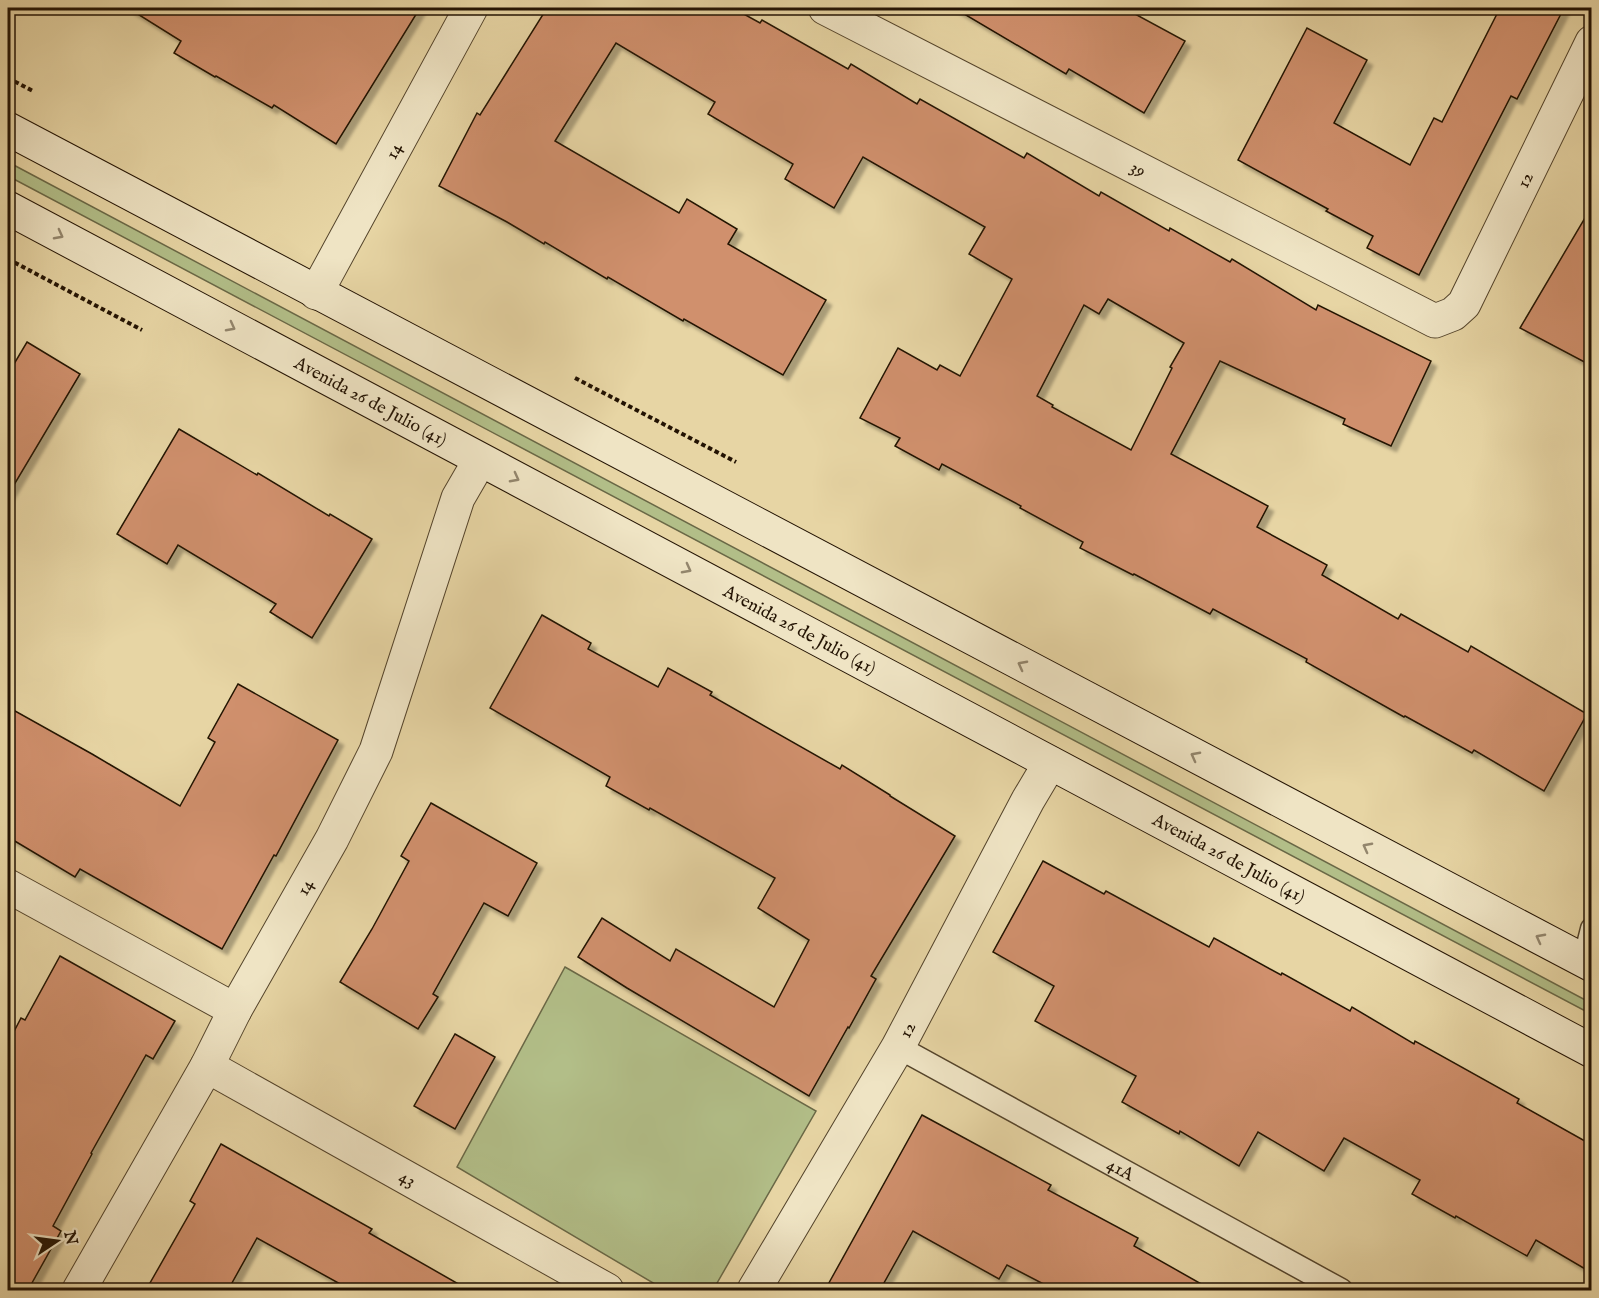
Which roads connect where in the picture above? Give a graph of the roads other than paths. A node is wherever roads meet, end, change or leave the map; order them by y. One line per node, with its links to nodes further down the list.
1 (471, 8): 6 (street, 14)
2 (825, 8): 7 (street, 39)
3 (1592, 42): 7 (street, 12)
4 (8, 129): 6 (street)
5 (8, 208): 8 (street, Avenida 26 de Julio (41), one-way to 8)
6 (316, 293): 12 (street, one-way to 6)
7 (1453, 314)
8 (480, 460): 9 (street, Avenida 26 de Julio (41), one-way to 9); 13 (street, 14)
9 (1050, 763): 14 (street, 12); 15 (street, Avenida 26 de Julio (41))
10 (8, 886): 13 (street)
11 (1592, 929): 12 (lane)
12 (1588, 963)
13 (235, 1010): 16 (street, 14)
14 (898, 1047): 19 (street, 12); 20 (lane, 41A)
15 (1592, 1051)
16 (207, 1066): 17 (street, 14); 18 (street, 43)
17 (79, 1290)
18 (607, 1290)
19 (754, 1290)
20 (1341, 1290)

